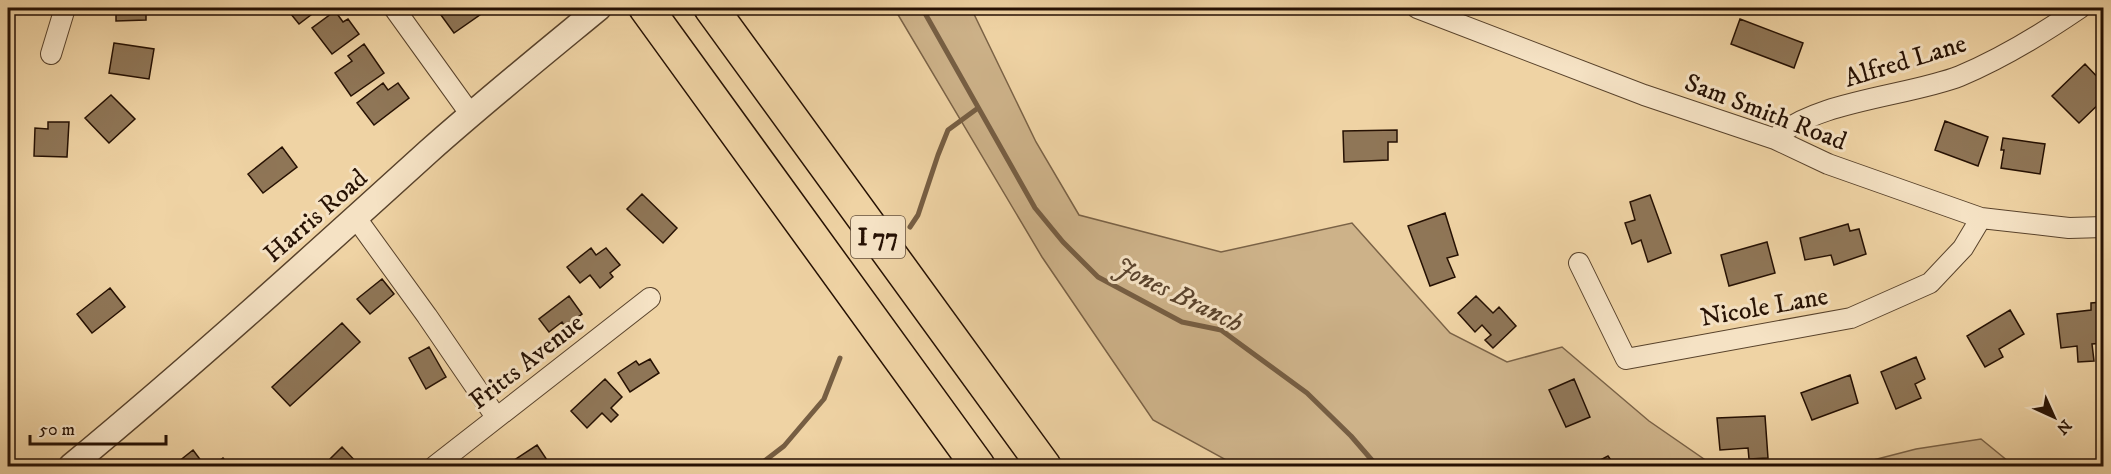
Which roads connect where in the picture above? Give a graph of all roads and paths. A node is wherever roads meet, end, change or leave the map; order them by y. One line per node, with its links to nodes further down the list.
1 (65, 8): 8 (street)
2 (394, 8): 9 (street)
3 (599, 8): 9 (street, Harris Road)
4 (646, 8): 19 (highway, I 77)
5 (711, 8): 20 (highway, I 77)
6 (1418, 8): 10 (street, Sam Smith Road)
7 (2080, 8): 10 (street, Alfred Lane)
8 (51, 54)
9 (471, 115): 11 (street, Harris Road)
10 (1775, 139): 12 (street, Sam Smith Road)
11 (357, 218): 16 (street); 17 (street, Harris Road)
12 (1981, 218): 13 (street, Sam Smith Road); 14 (street, Nicole Lane)
13 (2103, 227)
14 (1579, 263)
15 (650, 298): 16 (street, Fritts Avenue)
16 (496, 417): 18 (street, Fritts Avenue)
17 (70, 466)
18 (435, 466)
19 (978, 466)
20 (1044, 466)

